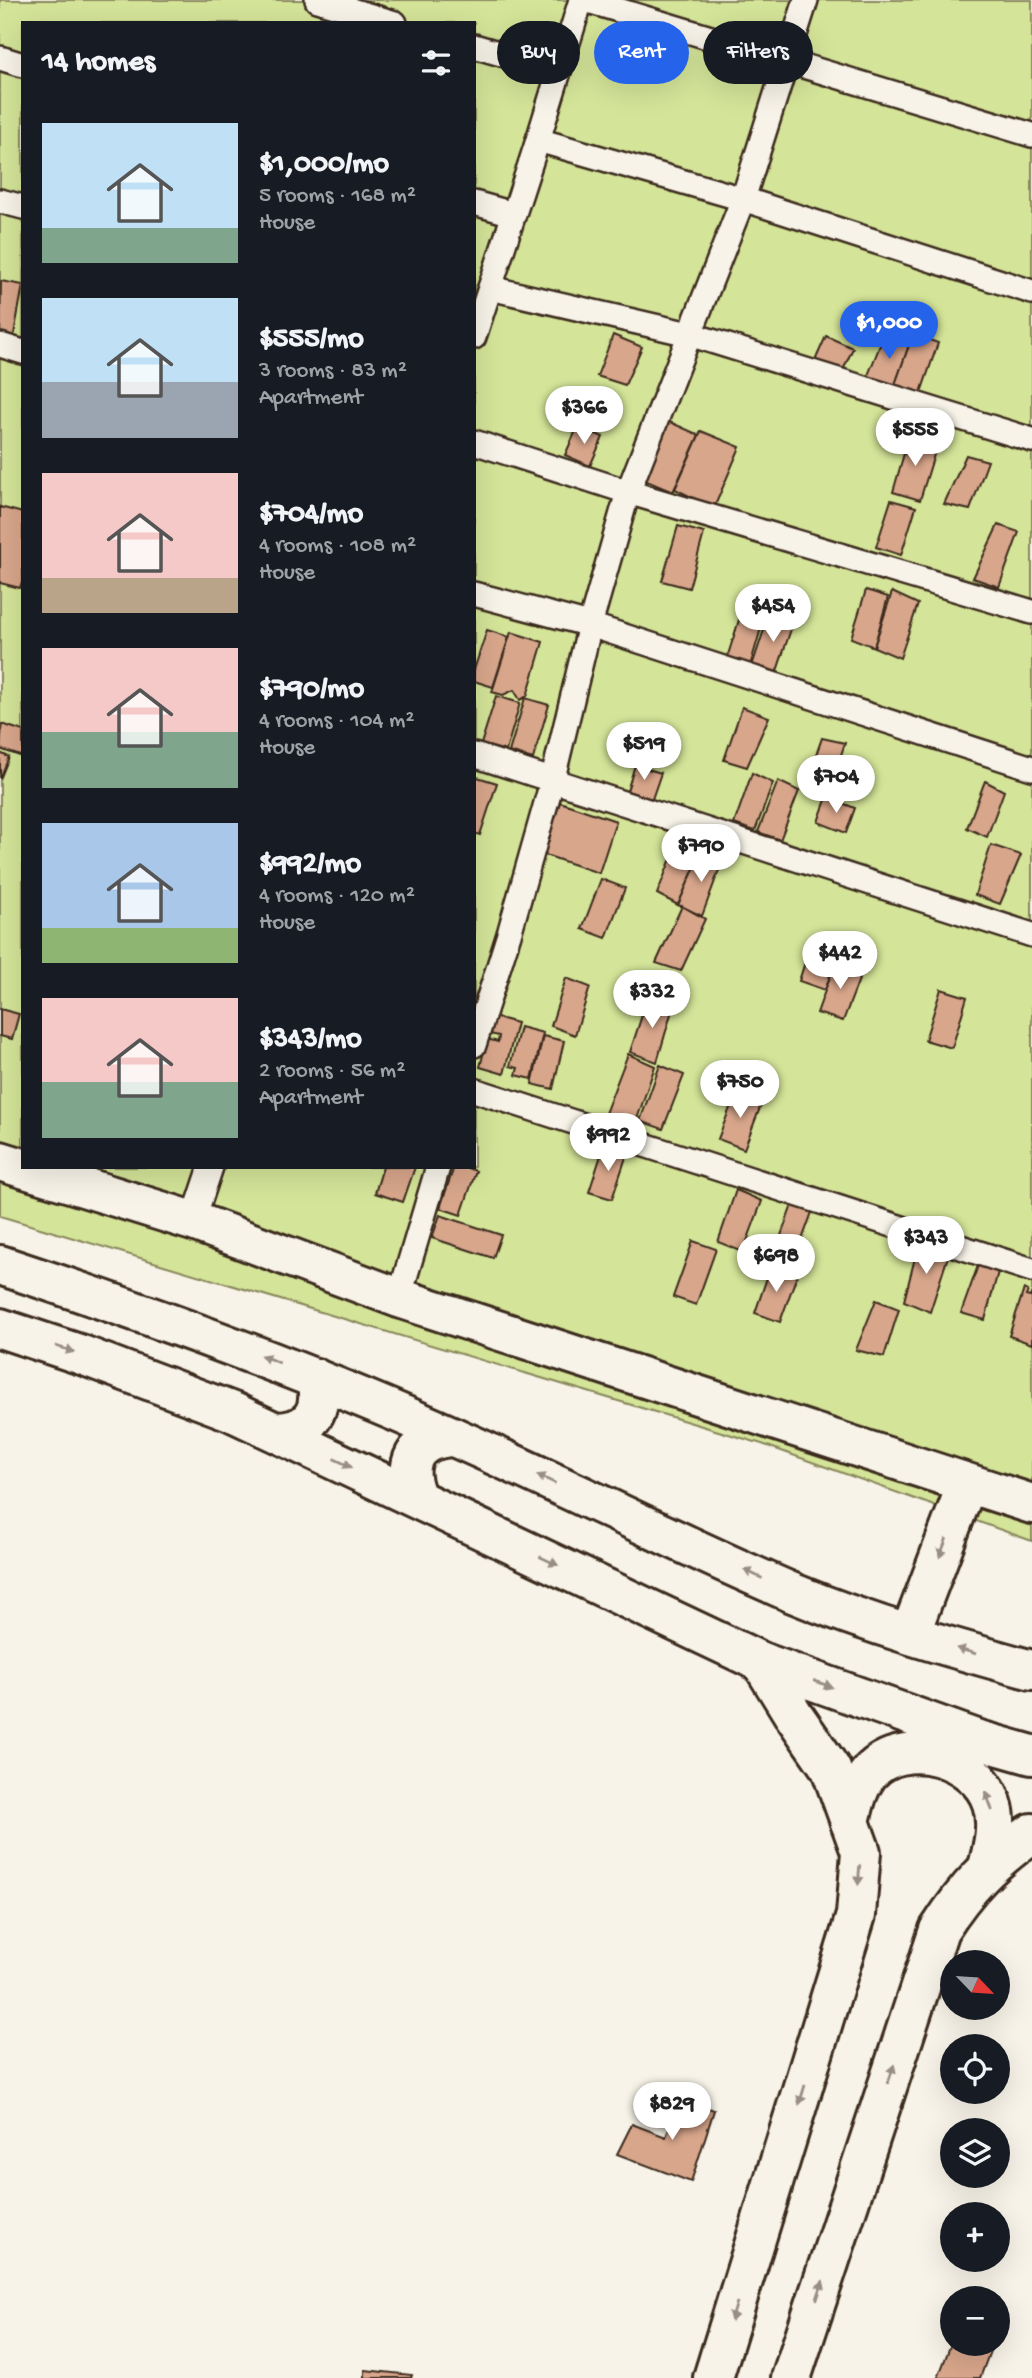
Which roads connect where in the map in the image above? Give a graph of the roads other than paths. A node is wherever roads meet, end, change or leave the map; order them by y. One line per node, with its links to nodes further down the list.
1 (317, 0): 4 (lane)
2 (583, 0): 5 (lane); 7 (lane)
3 (806, 0): 6 (lane)
4 (388, 21)
5 (576, 21)
6 (799, 21)
7 (703, 36)
8 (476, 47): 9 (lane)
9 (497, 53)
10 (0, 58): 11 (lane)
11 (21, 64)
12 (813, 69): 15 (lane)
13 (555, 84): 16 (lane)
14 (779, 84): 17 (lane)
15 (1032, 135)
16 (538, 140): 17 (lane); 21 (lane)
17 (743, 199): 23 (lane); 25 (lane)
18 (0, 201): 20 (lane)
19 (476, 204): 21 (lane)
20 (21, 206)
21 (513, 214): 22 (lane)
22 (490, 288): 24 (lane); 25 (lane)
23 (1032, 292)
24 (476, 331)
25 (689, 334): 28 (lane); 30 (lane)
26 (0, 345): 27 (lane)
27 (21, 351)
28 (1032, 440)
29 (476, 443): 30 (lane)
30 (628, 492): 32 (lane); 33 (lane)
31 (476, 595): 33 (lane)
32 (1032, 612)
33 (590, 625): 35 (lane); 36 (lane)
34 (476, 756): 36 (lane)
35 (1032, 768)
36 (552, 782): 37 (lane); 38 (lane)
37 (1032, 935)
38 (476, 1039)
39 (476, 1091): 47 (lane)
40 (0, 1161): 41 (street)
41 (21, 1168)
42 (25, 1169): 45 (street)
43 (210, 1169): 45 (lane)
44 (437, 1169): 48 (lane)
45 (193, 1222): 48 (street)
46 (0, 1265): 50 (street, one-way to 46)
47 (1032, 1270)
48 (399, 1298): 53 (street)
49 (0, 1328): 51 (street, one-way to 51)
50 (315, 1378): 51 (street); 52 (street)
51 (277, 1432): 54 (street, one-way to 54)
52 (453, 1437): 54 (street); 56 (street, one-way to 52)
53 (967, 1484): 55 (street); 56 (street, one-way to 56)
54 (417, 1498): 57 (street, one-way to 57)
55 (1032, 1504)
56 (910, 1634): 58 (street, one-way to 56)
57 (761, 1661): 59 (street, one-way to 59); 60 (street)
58 (1031, 1665)
59 (1032, 1755)
60 (850, 1822): 62 (street, one-way to 60); 63 (street, one-way to 63)
61 (1032, 1833): 62 (street)
62 (988, 1867): 64 (street, one-way to 62)
63 (713, 2378)
64 (791, 2378)

